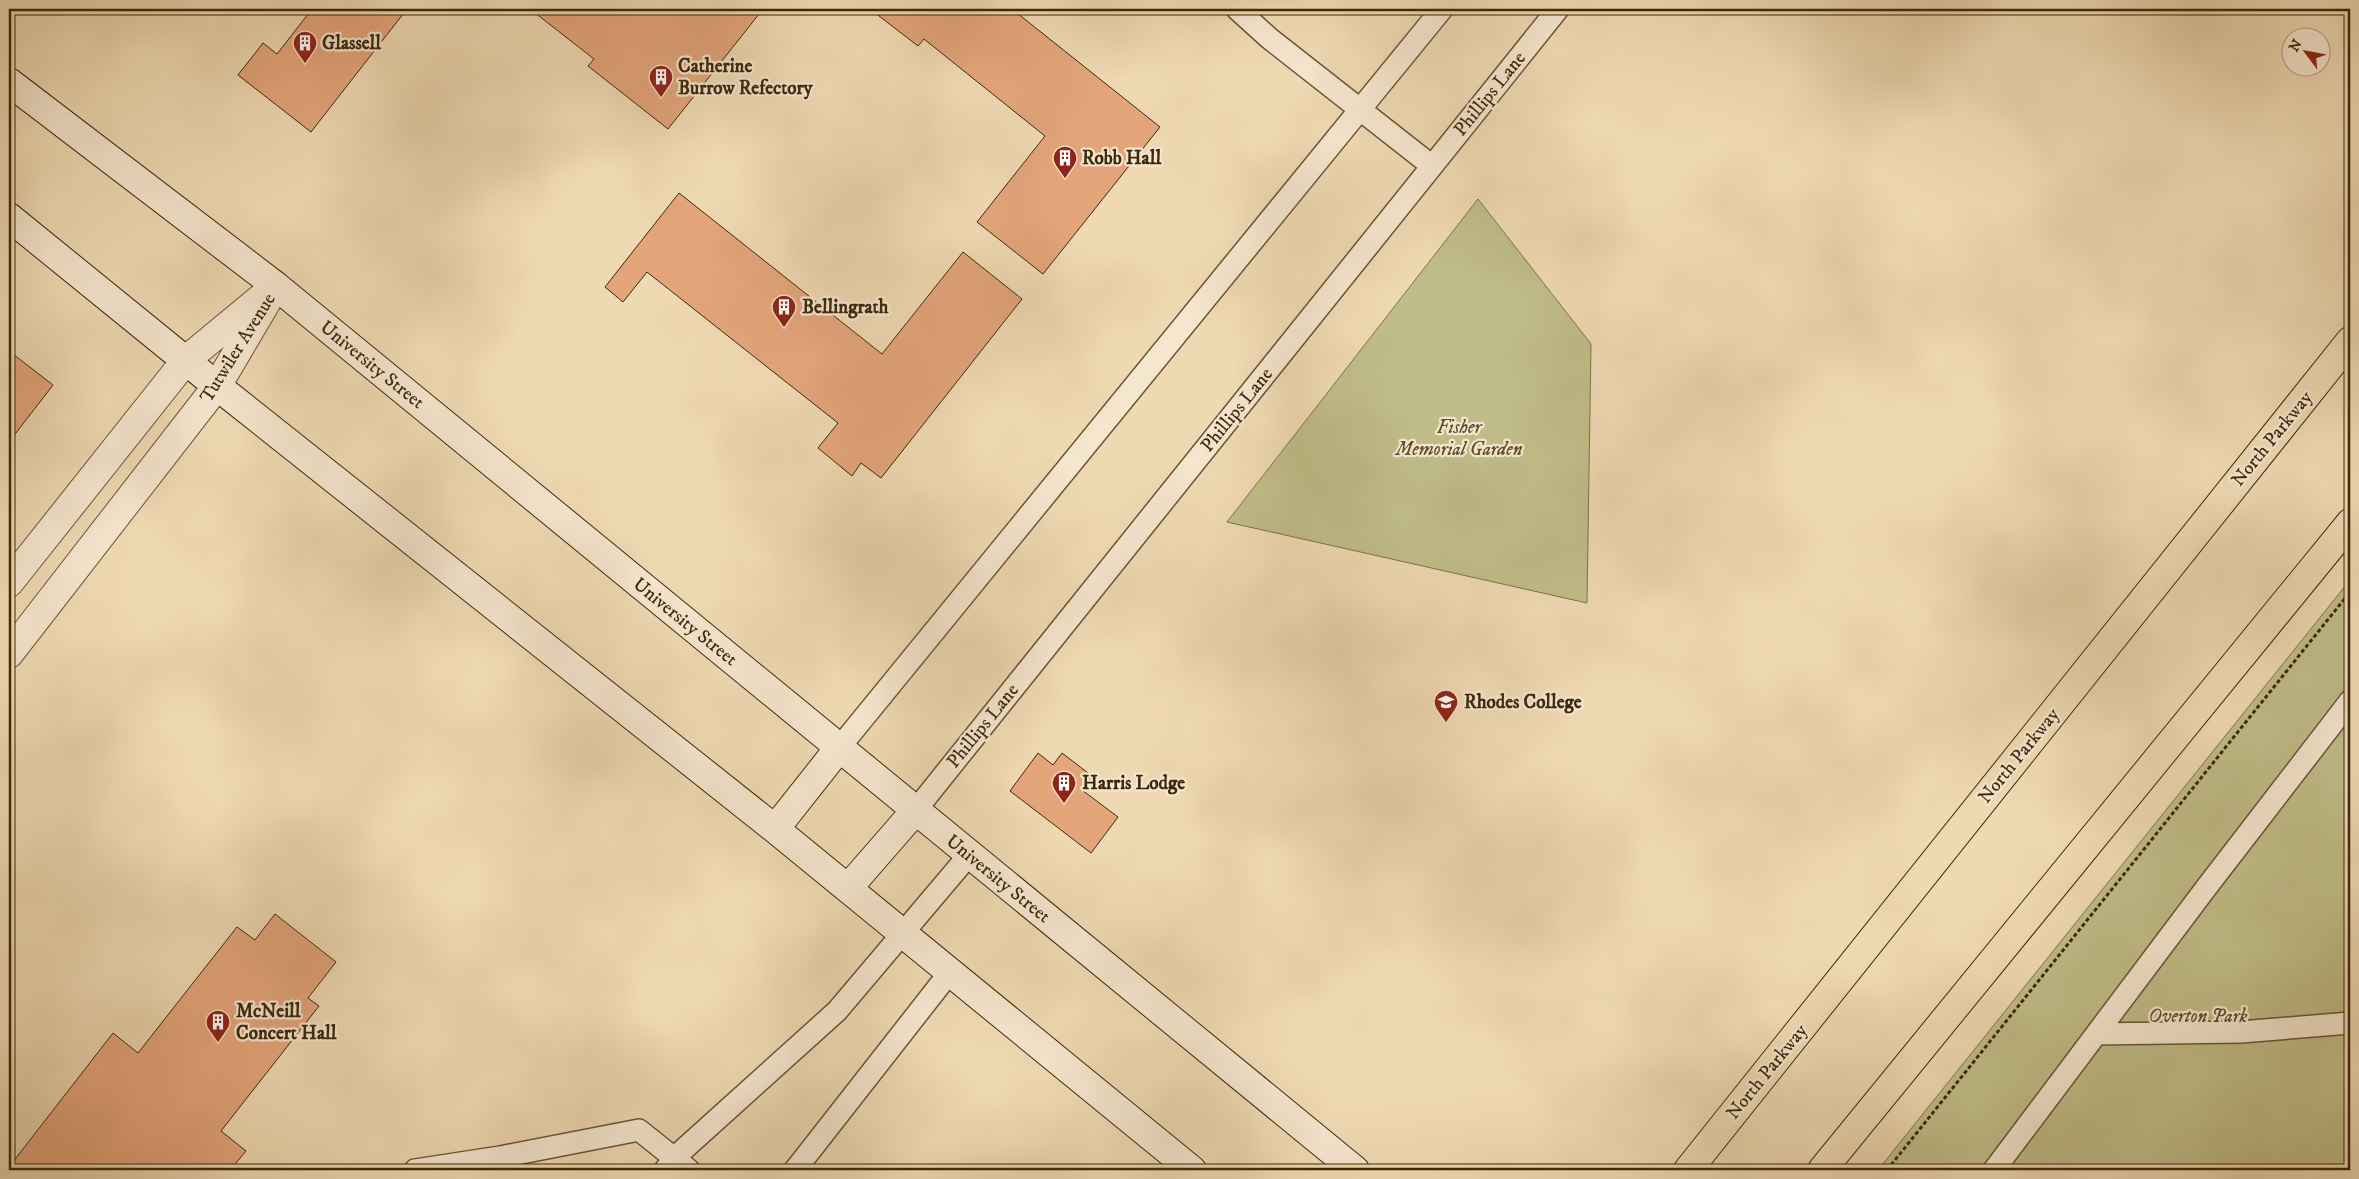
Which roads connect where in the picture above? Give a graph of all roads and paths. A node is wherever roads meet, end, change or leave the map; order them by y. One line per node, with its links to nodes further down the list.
1 (1237, 9): 5 (lane)
2 (1442, 9): 5 (lane)
3 (1558, 9): 6 (lane, Phillips Lane)
4 (9, 82): 8 (main road, University Street)
5 (1359, 110): 6 (lane); 17 (lane)
6 (1432, 166): 18 (lane, Phillips Lane)
7 (9, 217): 10 (main road)
8 (276, 286): 10 (main road, Tutwiler Avenue); 11 (main road, Tutwiler Avenue); 17 (main road, University Street)
9 (2350, 341): 31 (main road, North Parkway)
10 (186, 360): 11 (main road); 13 (main road, Tutwiler Avenue)
11 (217, 386): 15 (main road, Tutwiler Avenue); 19 (main road)
12 (2350, 523): 32 (main road)
13 (9, 583)
14 (2350, 592): 33 (path)
15 (9, 654)
16 (2350, 701): 25 (lane)
17 (839, 748): 18 (main road, University Street); 19 (main road)
18 (915, 811): 20 (main road, University Street); 21 (main road)
19 (775, 829): 21 (main road)
20 (969, 855): 22 (lane); 30 (main road, University Street)
21 (848, 888): 22 (main road)
22 (902, 933): 23 (main road); 26 (lane)
23 (950, 972): 28 (lane); 29 (main road)
24 (2350, 1023): 25 (lane)
25 (2096, 1034): 34 (lane)
26 (676, 1166): 27 (lane)
27 (415, 1170)
28 (795, 1170)
29 (1192, 1170)
30 (1355, 1170)
31 (1688, 1170)
32 (1822, 1170)
33 (1887, 1170)
34 (1994, 1170)

